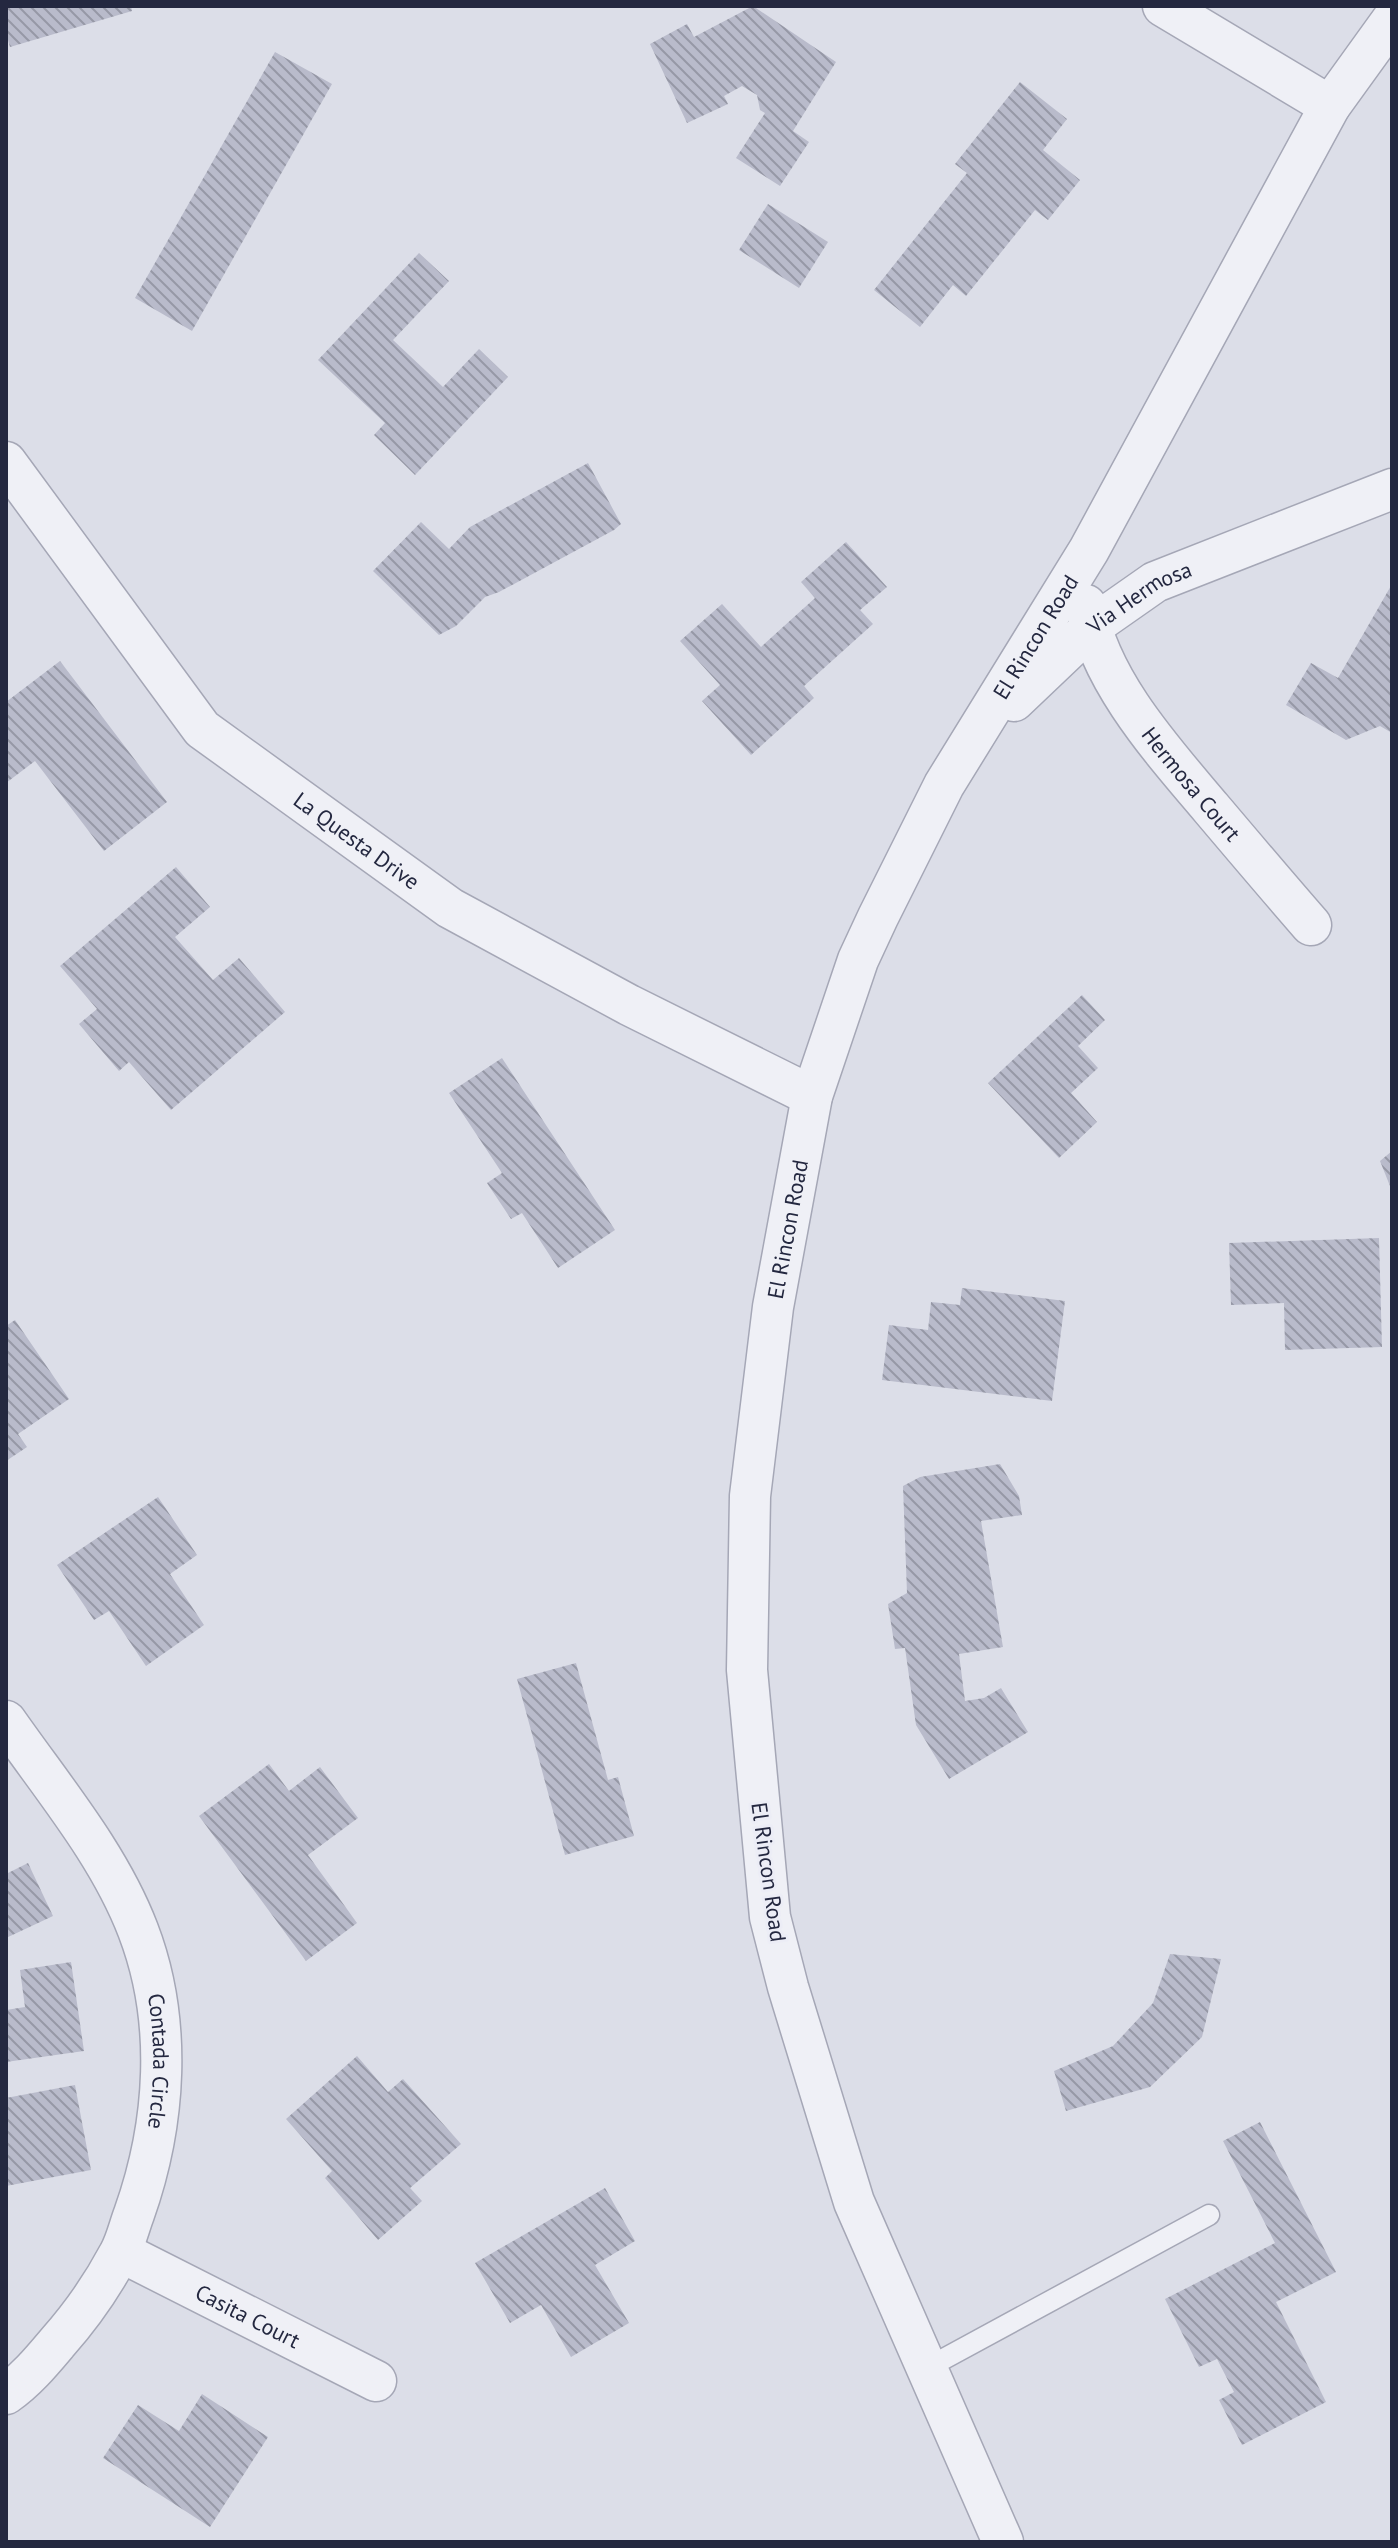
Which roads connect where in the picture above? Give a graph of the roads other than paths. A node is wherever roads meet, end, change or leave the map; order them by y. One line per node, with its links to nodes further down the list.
1 (1163, 6): 3 (street)
2 (1392, 20): 3 (street, El Rincon Road)
3 (1330, 106): 6 (street, El Rincon Road)
4 (6, 462): 10 (street, La Questa Drive)
5 (1392, 489): 7 (street, Via Hermosa)
6 (1089, 550): 7 (street, Hermosa Court); 8 (street, El Rincon Road)
7 (1091, 627): 8 (street, Via Hermosa); 9 (street, Hermosa Court)
8 (944, 785): 10 (street, El Rincon Road)
9 (1311, 925)
10 (812, 1096): 14 (street, El Rincon Road)
11 (6, 1721): 13 (street, Contada Circle)
12 (1209, 2215): 14 (lane)
13 (121, 2252): 15 (street, Casita Court); 16 (street, Contada Circle)
14 (927, 2368): 17 (street, El Rincon Road)
15 (376, 2381)
16 (6, 2394)
17 (1003, 2542)

